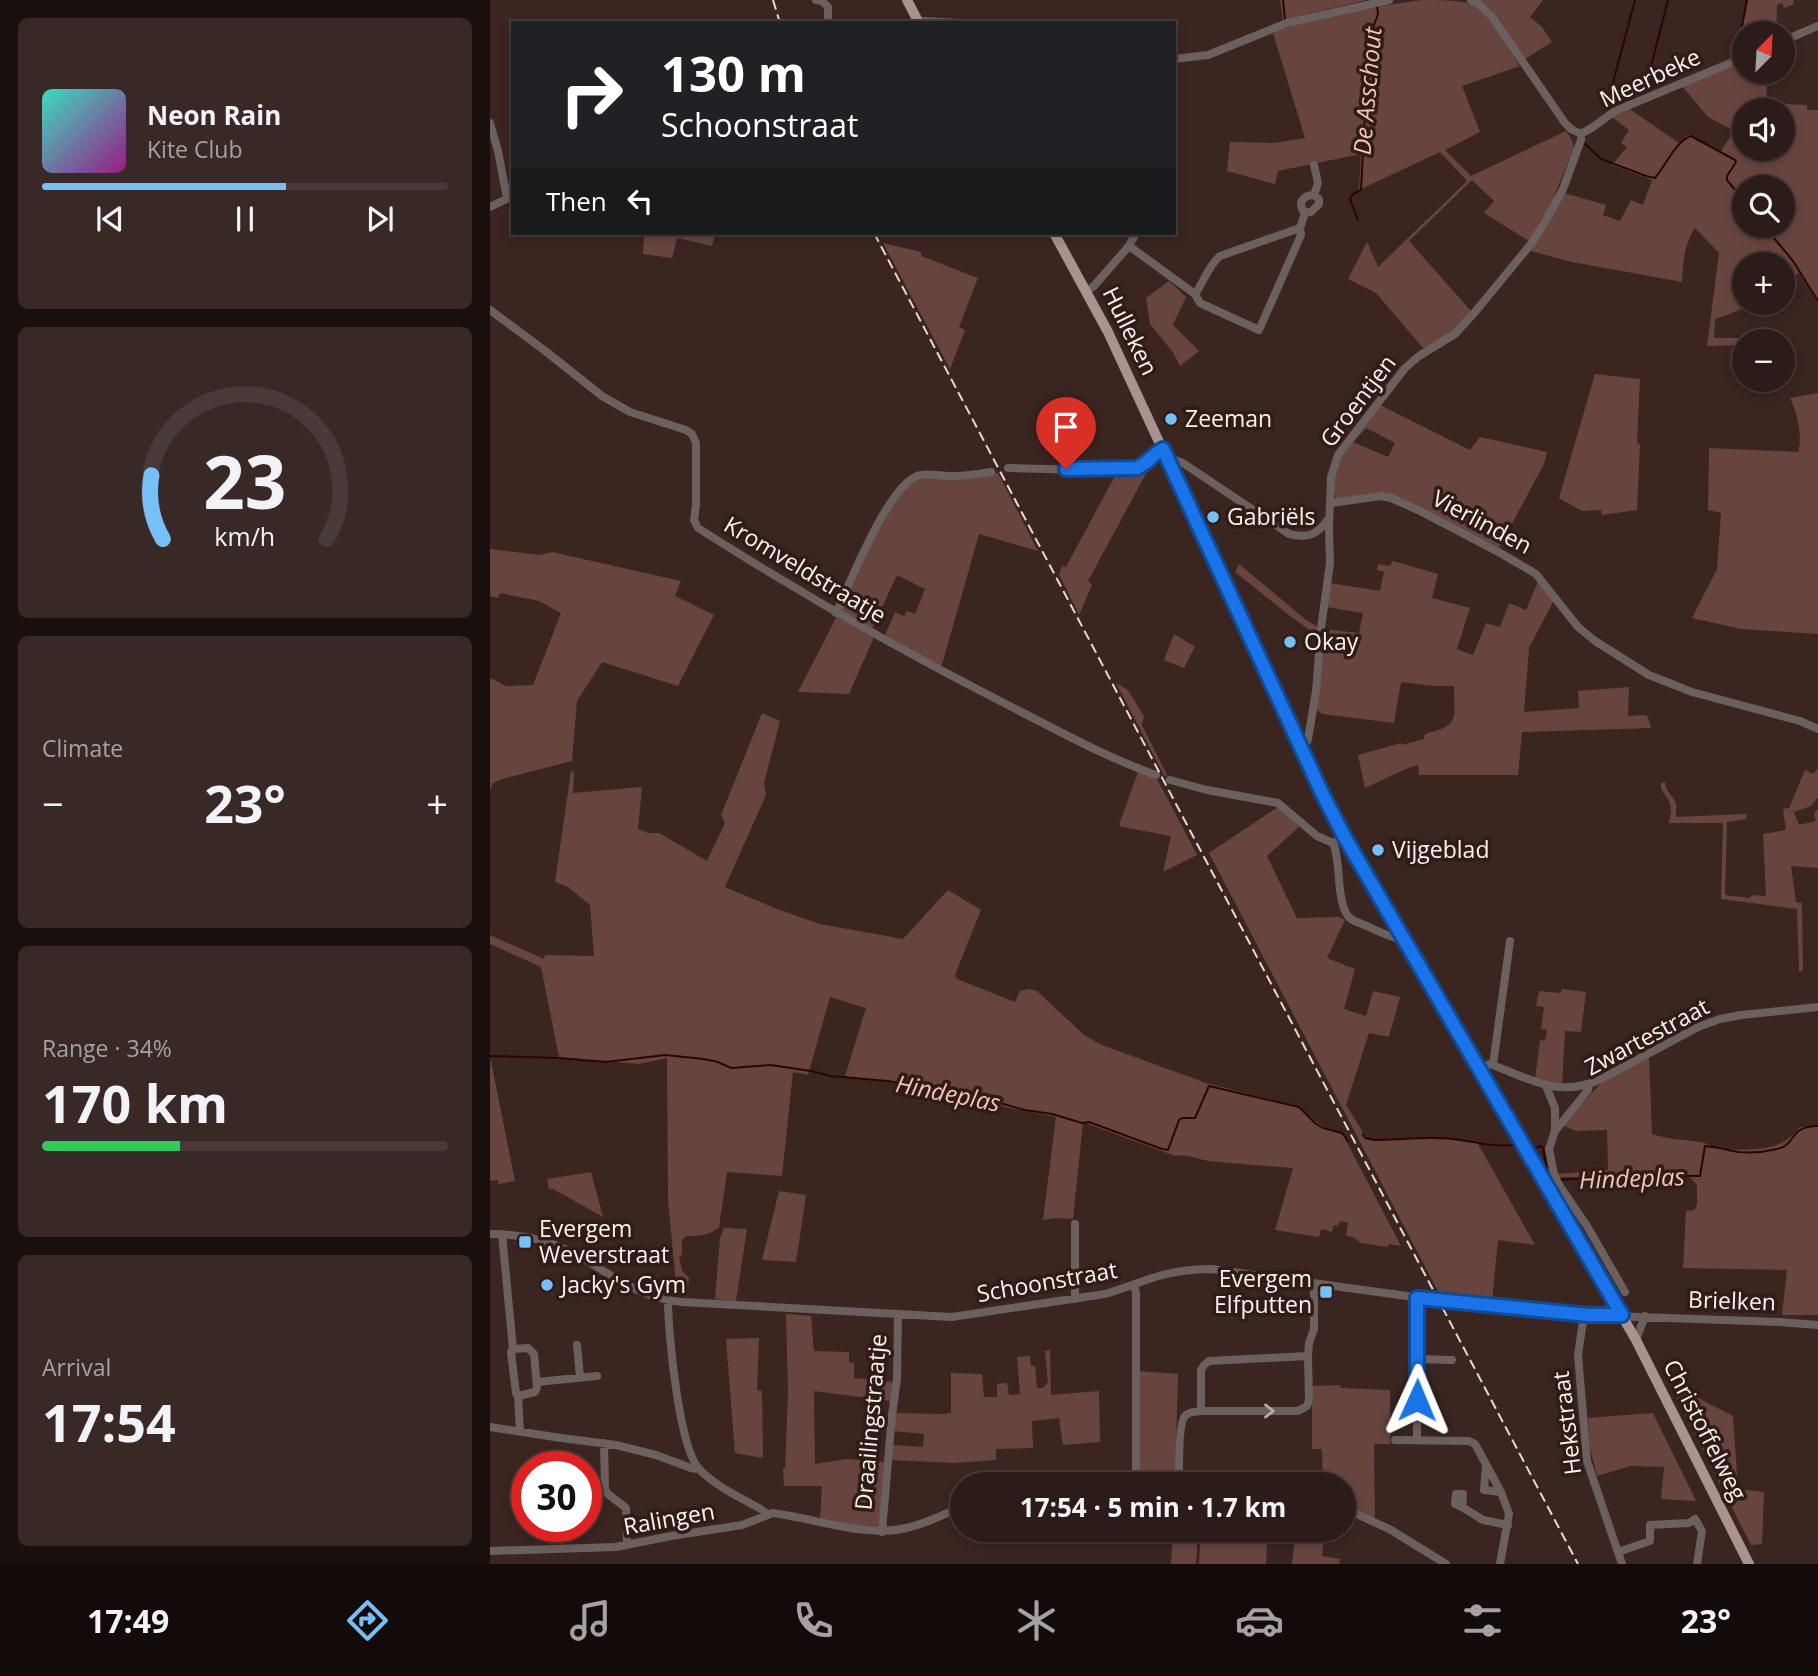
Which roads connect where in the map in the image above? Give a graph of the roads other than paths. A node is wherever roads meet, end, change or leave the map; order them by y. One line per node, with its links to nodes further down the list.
1 (816, 0): 5 (street)
2 (907, 0): 6 (main road)
3 (1389, 0): 9 (street)
4 (1471, 0): 12 (street, Meerbeke)
5 (828, 21)
6 (918, 21)
7 (1818, 26): 8 (street)
8 (1796, 35)
9 (1176, 59)
10 (1732, 62): 12 (street, Meerbeke)
11 (490, 123): 15 (street)
12 (1581, 134): 29 (street, Groentjen)
13 (1314, 165): 14 (street)
14 (1314, 195): 17 (street); 17 (street)
15 (510, 197): 16 (street)
16 (490, 207)
17 (1305, 213): 18 (street)
18 (1300, 228): 23 (street); 23 (street)
19 (1055, 235): 22 (main road, Hulleken)
20 (1135, 235): 21 (street)
21 (1129, 246): 22 (street); 23 (street)
22 (1087, 290): 25 (main road, Hulleken)
23 (1195, 295)
24 (490, 310): 33 (street, Kromveldstraatje)
25 (1163, 449): 26 (main road, Hulleken); 27 (street)
26 (1170, 463): 31 (street); 35 (main road, Hulleken)
27 (1008, 468)
28 (991, 472): 33 (street)
29 (1331, 503): 30 (street, Groentjen); 34 (street, Vierlinden)
30 (1329, 518): 31 (street); 32 (street, Groentjen)
31 (1301, 536): 32 (street)
32 (1329, 540): 35 (street, Groentjen)
33 (836, 614): 36 (street, Kromveldstraatje)
34 (1817, 727)
35 (1303, 750): 38 (main road, Hulleken)
36 (1156, 775)
37 (1170, 780): 39 (street)
38 (1344, 836): 39 (street); 40 (main road, Hulleken)
39 (1333, 844): 40 (street)
40 (1404, 940): 44 (main road, Christoffelweg)
41 (1510, 941): 43 (street)
42 (1818, 1007): 45 (street, Zwartestraat)
43 (1493, 1065): 44 (street); 46 (street)
44 (1479, 1069): 52 (main road, Christoffelweg)
45 (1589, 1084): 46 (street); 47 (street, Zwartestraat)
46 (1546, 1086): 47 (street)
47 (1555, 1131): 51 (street)
48 (1075, 1224): 57 (street)
49 (490, 1234): 50 (street, Schoonstraat)
50 (502, 1234): 58 (street, Schoonstraat); 66 (street)
51 (1595, 1240): 52 (street); 55 (street)
52 (1582, 1247): 61 (main road, Christoffelweg)
53 (1314, 1283): 54 (street, Schoonstraat); 56 (street, Schoonstraat); 67 (street)
54 (1134, 1285): 57 (street, Schoonstraat); 82 (street)
55 (1625, 1292)
56 (1417, 1298): 60 (street, Schoonstraat); 68 (street)
57 (1075, 1299): 59 (street, Schoonstraat)
58 (668, 1300): 59 (street, Schoonstraat); 81 (street)
59 (898, 1315): 90 (street, Draailingstraatje)
60 (1584, 1315): 61 (street, Schoonstraat); 93 (street, Hekstraat)
61 (1622, 1315): 62 (street, Brielken); 64 (main road, Christoffelweg)
62 (1645, 1316): 63 (street, Brielken); 64 (street)
63 (1818, 1325)
64 (1636, 1340): 98 (main road, Christoffelweg)
65 (577, 1345): 71 (street)
66 (513, 1349): 72 (street); 73 (street)
67 (1308, 1356): 74 (street); 74 (street, one-way to 67)
68 (1418, 1359): 69 (street); 78 (street)
69 (1452, 1360)
70 (597, 1376): 71 (street)
71 (580, 1377): 72 (street)
72 (537, 1382): 73 (street)
73 (518, 1396): 76 (street)
74 (1201, 1411): 83 (street)
75 (490, 1427): 76 (street, Ralingen)
76 (520, 1431): 79 (street, Ralingen)
77 (1395, 1440): 78 (street)
78 (1417, 1440): 80 (street)
79 (604, 1443): 81 (street, Ralingen); 91 (street)
80 (1486, 1464): 84 (street); 84 (street)
81 (698, 1469): 88 (street, Ralingen)
82 (1136, 1472)
83 (1179, 1472)
84 (1502, 1492): 89 (street)
85 (1462, 1507): 89 (street)
86 (950, 1512): 90 (street, Ralingen)
87 (1356, 1514): 94 (street)
88 (768, 1515): 90 (street, Ralingen); 91 (street, Ralingen)
89 (1508, 1525): 95 (street)
90 (882, 1532)
91 (627, 1545): 92 (street, Ralingen)
92 (490, 1551)
93 (1618, 1552): 96 (street, Hekstraat); 97 (street)
94 (1446, 1564)
95 (1500, 1564)
96 (1622, 1564)
97 (1697, 1564)
98 (1749, 1564)

